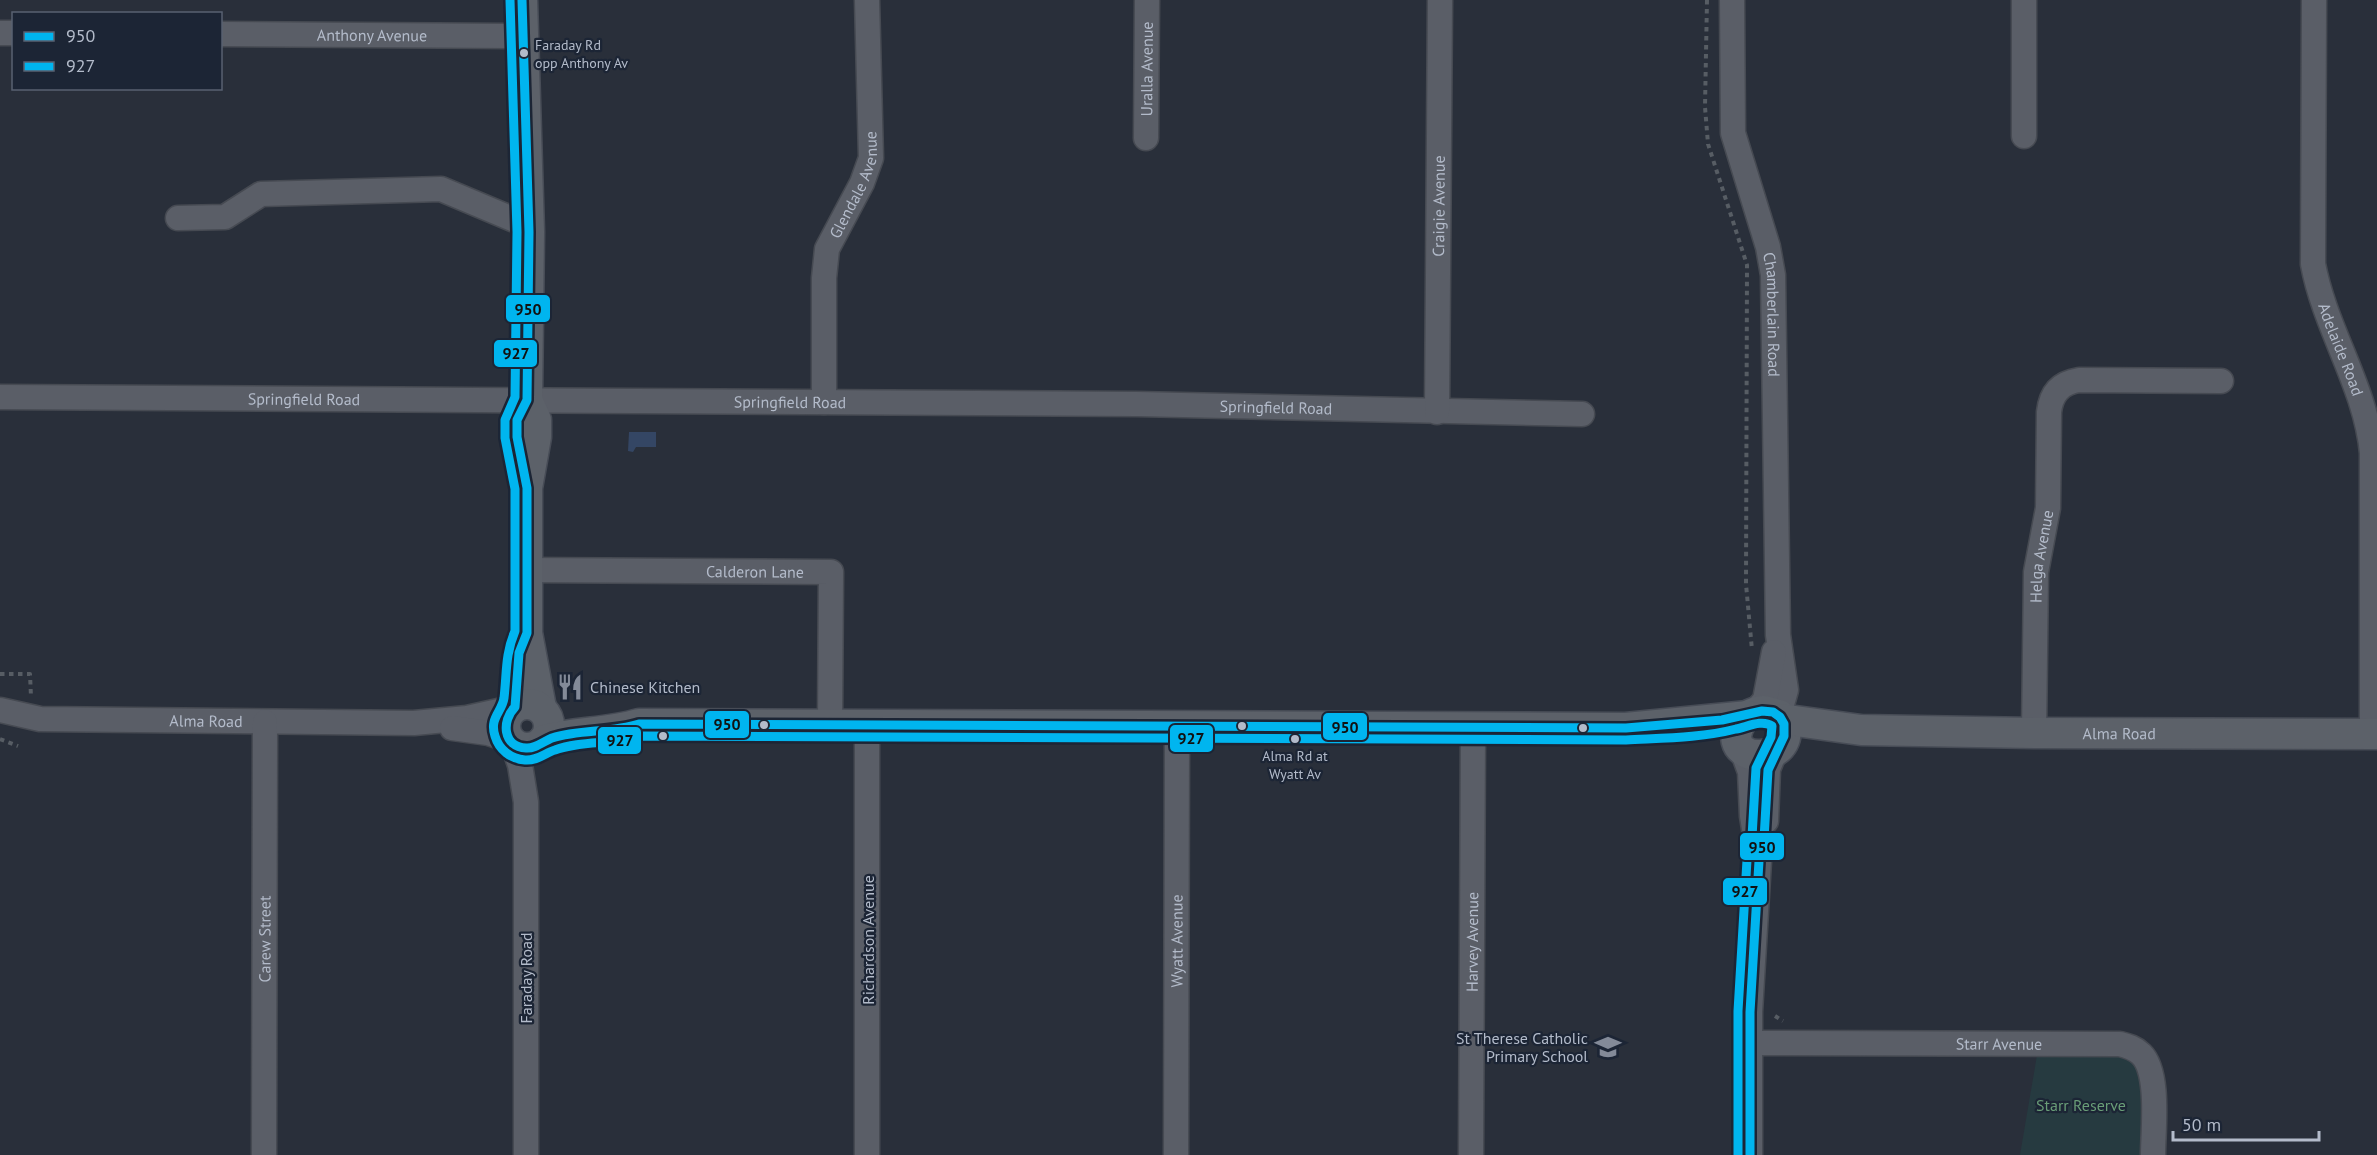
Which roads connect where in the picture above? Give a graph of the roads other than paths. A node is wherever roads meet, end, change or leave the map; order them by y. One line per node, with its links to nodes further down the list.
1 (522, 0): 9 (main road, Faraday Road)
2 (867, 0): 17 (street, Glendale Avenue)
3 (1147, 0): 11 (street, Uralla Avenue)
4 (1440, 0): 18 (street, Craigie Avenue)
5 (1732, 0): 28 (street, Chamberlain Road)
6 (2024, 0): 10 (street)
7 (2314, 0): 30 (street, Adelaide Road)
8 (222, 34): 9 (street, Anthony Avenue)
9 (523, 36): 13 (main road, Faraday Road)
10 (2024, 136)
11 (1146, 138)
12 (178, 218): 13 (street)
13 (528, 226): 16 (main road, Faraday Road)
14 (2221, 381): 29 (street, Helga Avenue)
15 (0, 397): 16 (street, Springfield Road)
16 (527, 400): 17 (street, Springfield Road); 20 (main road, Faraday Road)
17 (824, 402): 18 (street, Springfield Road)
18 (1437, 412): 19 (street, Springfield Road)
19 (1581, 414)
20 (527, 570): 23 (main road, Faraday Road); 24 (street, Calderon Lane)
21 (0, 710): 22 (street, Alma Road)
22 (265, 722): 23 (street, Alma Road); 32 (street, Carew Street)
23 (528, 725): 24 (main road, Alma Road); 33 (street, Faraday Road)
24 (830, 725): 25 (main road, Alma Road)
25 (867, 726): 26 (main road, Alma Road); 34 (street, Richardson Avenue)
26 (1177, 726): 27 (main road, Alma Road); 35 (street, Wyatt Avenue)
27 (1473, 728): 28 (main road, Alma Road); 36 (street, Harvey Avenue)
28 (1763, 731): 29 (main road, Alma Road); 31 (street, Chamberlain Road)
29 (2034, 733): 30 (main road, Alma Road)
30 (2374, 734)
31 (1750, 1043): 37 (street, Chamberlain Road); 38 (street, Starr Avenue)
32 (264, 1155)
33 (526, 1155)
34 (867, 1155)
35 (1176, 1155)
36 (1471, 1155)
37 (1750, 1155)
38 (2153, 1155)

